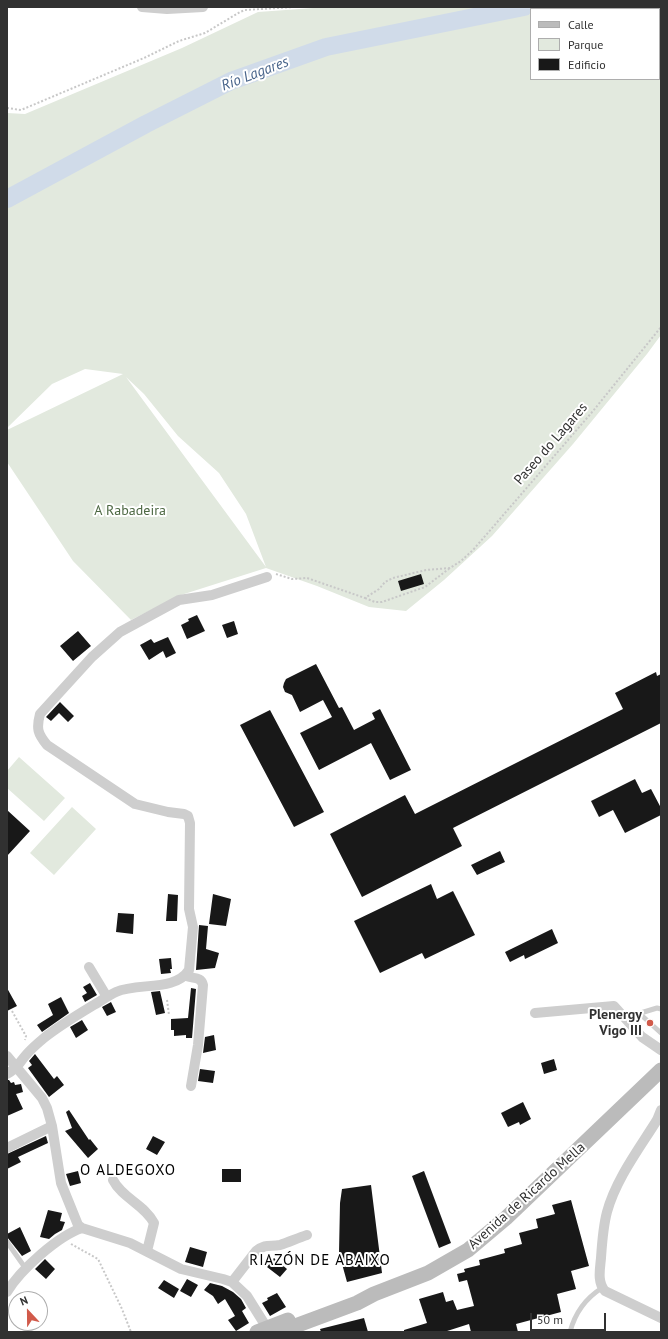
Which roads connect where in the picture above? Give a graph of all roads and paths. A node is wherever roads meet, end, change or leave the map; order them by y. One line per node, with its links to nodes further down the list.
1 (142, 7): 2 (street)
2 (203, 7)
3 (292, 7): 4 (path)
4 (7, 108)
5 (661, 327): 6 (path, Paseo do Lagares)
6 (450, 568): 8 (path); 8 (path, Paseo do Lagares)
7 (267, 577): 8 (path, Paseo do Lagares); 10 (street)
8 (364, 598)
9 (89, 967): 11 (street)
10 (186, 976): 11 (street); 26 (street)
11 (107, 997): 23 (street)
12 (167, 1000): 17 (path)
13 (661, 1009): 16 (lane)
14 (12, 1011): 20 (path)
15 (535, 1013): 18 (street)
16 (639, 1014): 18 (lane); 19 (lane)
17 (169, 1015)
18 (627, 1021): 21 (street)
19 (661, 1033)
20 (25, 1040)
21 (661, 1050)
22 (7, 1056): 23 (street)
23 (17, 1068): 25 (street); 28 (street)
24 (661, 1070): 40 (main road, Avenida de Ricardo Mella)
25 (7, 1074)
26 (191, 1086)
27 (661, 1110): 38 (street)
28 (52, 1126): 29 (street); 31 (street)
29 (7, 1148)
30 (113, 1180): 35 (street)
31 (82, 1228): 33 (street); 35 (street)
32 (307, 1235): 37 (street)
33 (62, 1239): 36 (street); 43 (path)
34 (7, 1242): 36 (lane)
35 (147, 1251): 37 (street)
36 (26, 1269): 39 (street)
37 (232, 1282): 42 (street)
38 (602, 1288): 41 (street); 44 (lane)
39 (7, 1292)
40 (374, 1294): 42 (main road, Avenida de Ricardo Mella); 42 (main road, Avenida de Ricardo Mella)
41 (661, 1318)
42 (266, 1331)
43 (131, 1332)
44 (570, 1332)

